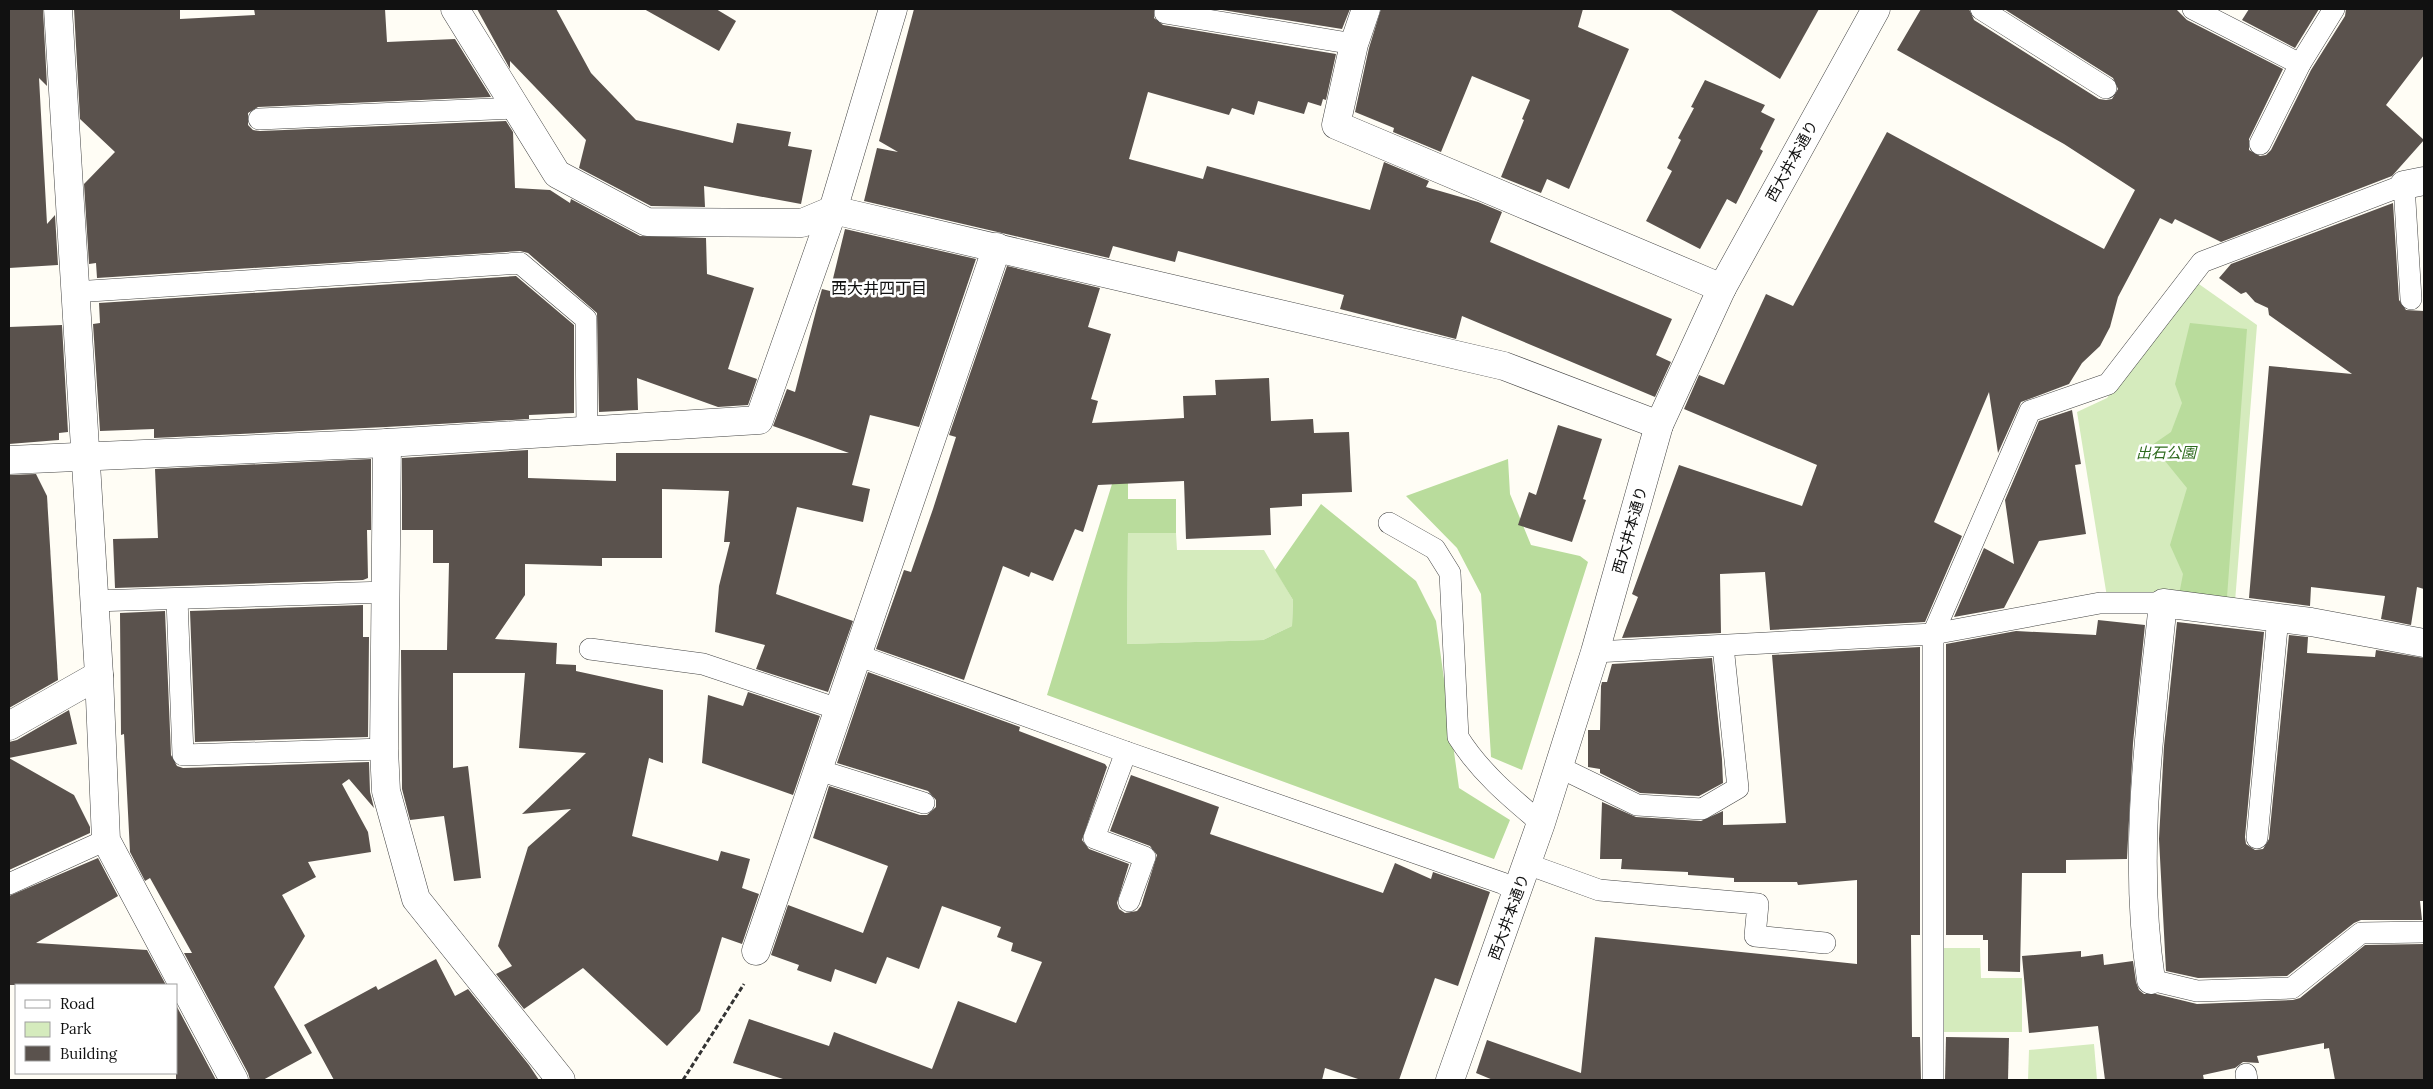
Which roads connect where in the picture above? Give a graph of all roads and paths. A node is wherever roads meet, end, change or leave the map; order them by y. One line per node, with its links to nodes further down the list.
1 (58, 9): 20 (street)
2 (455, 9): 13 (street)
3 (893, 9): 17 (street)
4 (1366, 9): 10 (street)
5 (1876, 9): 19 (street, 西大井本通り)
6 (1981, 9): 12 (lane)
7 (2193, 9): 11 (lane)
8 (2334, 9): 11 (lane)
9 (1165, 13): 10 (lane)
10 (1354, 44): 19 (street)
11 (2300, 64): 15 (lane)
12 (2106, 88)
13 (517, 108): 14 (lane); 17 (street)
14 (259, 118)
15 (2260, 144)
16 (2414, 183): 21 (lane); 33 (lane)
17 (833, 210): 18 (street); 23 (street)
18 (997, 247): 22 (street); 38 (street)
19 (1722, 288): 22 (street, 西大井本通り)
20 (74, 292): 23 (lane); 25 (street)
21 (2411, 300)
22 (1660, 425): 37 (street, 西大井本通り)
23 (587, 431): 24 (street)
24 (387, 444): 25 (street); 28 (street)
25 (84, 456): 26 (street); 30 (street)
26 (9, 460)
27 (1389, 523): 47 (lane)
28 (387, 592): 29 (lane); 42 (street)
29 (177, 599): 30 (lane); 42 (lane)
30 (93, 601): 39 (street)
31 (2163, 603): 32 (street); 33 (lane); 57 (street)
32 (2278, 617): 34 (street); 48 (lane)
33 (1934, 634): 35 (lane); 62 (lane)
34 (2424, 642)
35 (1723, 646): 37 (lane); 44 (lane)
36 (590, 650): 40 (lane)
37 (1595, 652): 44 (street, 西大井本通り)
38 (858, 655): 40 (street); 43 (lane)
39 (99, 674): 41 (street); 49 (street)
40 (838, 709): 45 (street)
41 (9, 726)
42 (384, 749): 59 (street)
43 (1126, 752): 52 (lane); 53 (lane)
44 (1559, 767): 47 (street, 西大井本通り)
45 (818, 770): 46 (lane); 56 (street)
46 (924, 803)
47 (1541, 823): 50 (street, 西大井本通り)
48 (2256, 838)
49 (106, 840): 51 (lane); 58 (street)
50 (1527, 864): 52 (street, 西大井本通り); 55 (lane)
51 (9, 884)
52 (1518, 892): 61 (street, 西大井本通り)
53 (1129, 901)
54 (2424, 932): 57 (lane)
55 (1825, 943)
56 (756, 951): 60 (path)
57 (2151, 980)
58 (234, 1080)
59 (561, 1080)
60 (683, 1080)
61 (1450, 1080)
62 (1933, 1080)

